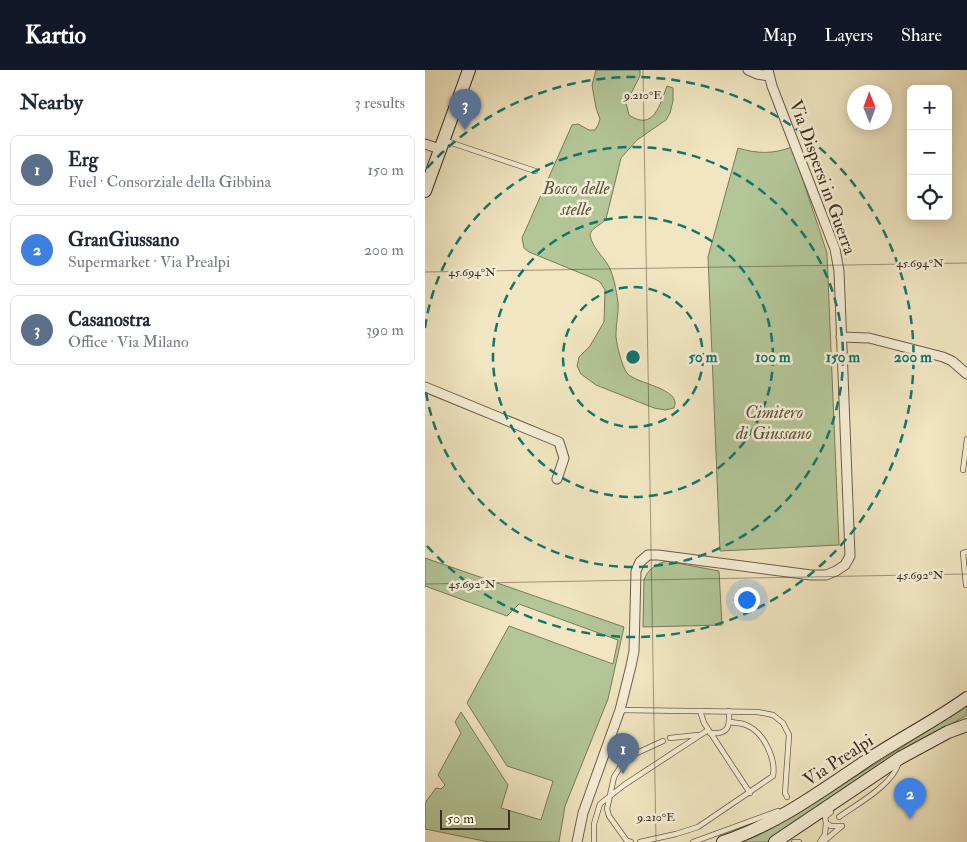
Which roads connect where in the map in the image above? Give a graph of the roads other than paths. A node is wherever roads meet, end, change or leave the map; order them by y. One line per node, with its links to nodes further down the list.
1 (469, 70): 5 (main road)
2 (748, 70): 3 (street)
3 (768, 73): 8 (street, Via Dispersi in Guerra)
4 (425, 144): 5 (street)
5 (442, 144): 6 (lane); 7 (main road)
6 (535, 171)
7 (425, 191)
8 (841, 337): 9 (street); 17 (street, Via Dispersi in Guerra)
9 (967, 374)
10 (425, 386): 13 (street)
11 (967, 439): 12 (lane)
12 (963, 470)
13 (557, 479)
14 (967, 552): 15 (lane)
15 (966, 585)
16 (967, 698): 27 (main road, Via Prealpi)
17 (620, 710): 18 (lane); 36 (street)
18 (700, 711): 19 (lane); 22 (lane)
19 (729, 712): 20 (lane); 32 (lane)
20 (730, 722): 22 (lane); 30 (lane)
21 (967, 724): 26 (main road, Via Prealpi)
22 (709, 732): 23 (lane); 30 (lane)
23 (700, 734): 24 (lane); 31 (lane)
24 (670, 738)
25 (663, 740): 31 (lane)
26 (900, 758): 28 (main road, Via Prealpi); 34 (lane)
27 (851, 772): 40 (lane); 41 (main road, Via Prealpi)
28 (875, 775): 29 (lane); 42 (main road, Via Prealpi)
29 (860, 792)
30 (750, 793): 39 (lane)
31 (610, 795): 37 (lane); 38 (lane)
32 (787, 797)
33 (835, 809): 35 (lane)
34 (839, 817)
35 (826, 823): 45 (lane); 45 (lane)
36 (577, 842)
37 (594, 842)
38 (631, 842)
39 (640, 842)
40 (693, 842)
41 (723, 842)
42 (775, 842)
43 (794, 842): 44 (lane)
44 (799, 842)
45 (821, 842)

